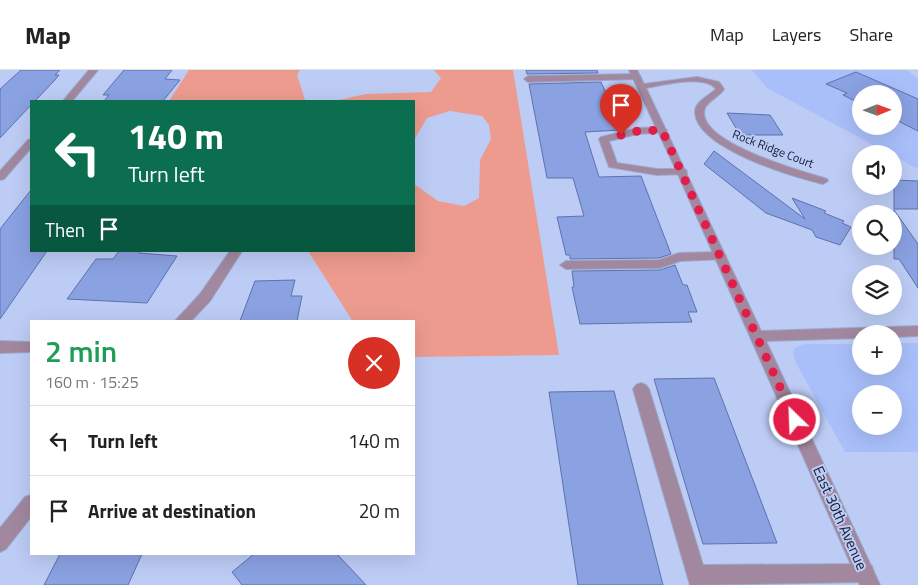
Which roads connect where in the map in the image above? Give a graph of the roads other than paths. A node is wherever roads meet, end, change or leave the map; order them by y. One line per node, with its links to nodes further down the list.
1 (94, 70): 4 (street)
2 (637, 78): 3 (street); 5 (street, East 30th Avenue); 9 (street, Rock Ridge Court)
3 (528, 79)
4 (68, 100)
5 (662, 130): 7 (street, East 30th Avenue); 7 (street)
6 (30, 143): 8 (street)
7 (682, 172): 11 (street, East 30th Avenue)
8 (0, 177)
9 (823, 180)
10 (235, 252): 13 (street)
11 (720, 256): 12 (street); 15 (street, East 30th Avenue)
12 (566, 265)
13 (183, 320)
14 (918, 331): 15 (street)
15 (757, 336): 21 (street, East 30th Avenue)
16 (0, 347): 17 (street)
17 (30, 347)
18 (641, 389): 22 (street)
19 (30, 504): 20 (street)
20 (0, 543)
21 (868, 579): 22 (street)
22 (699, 580)

